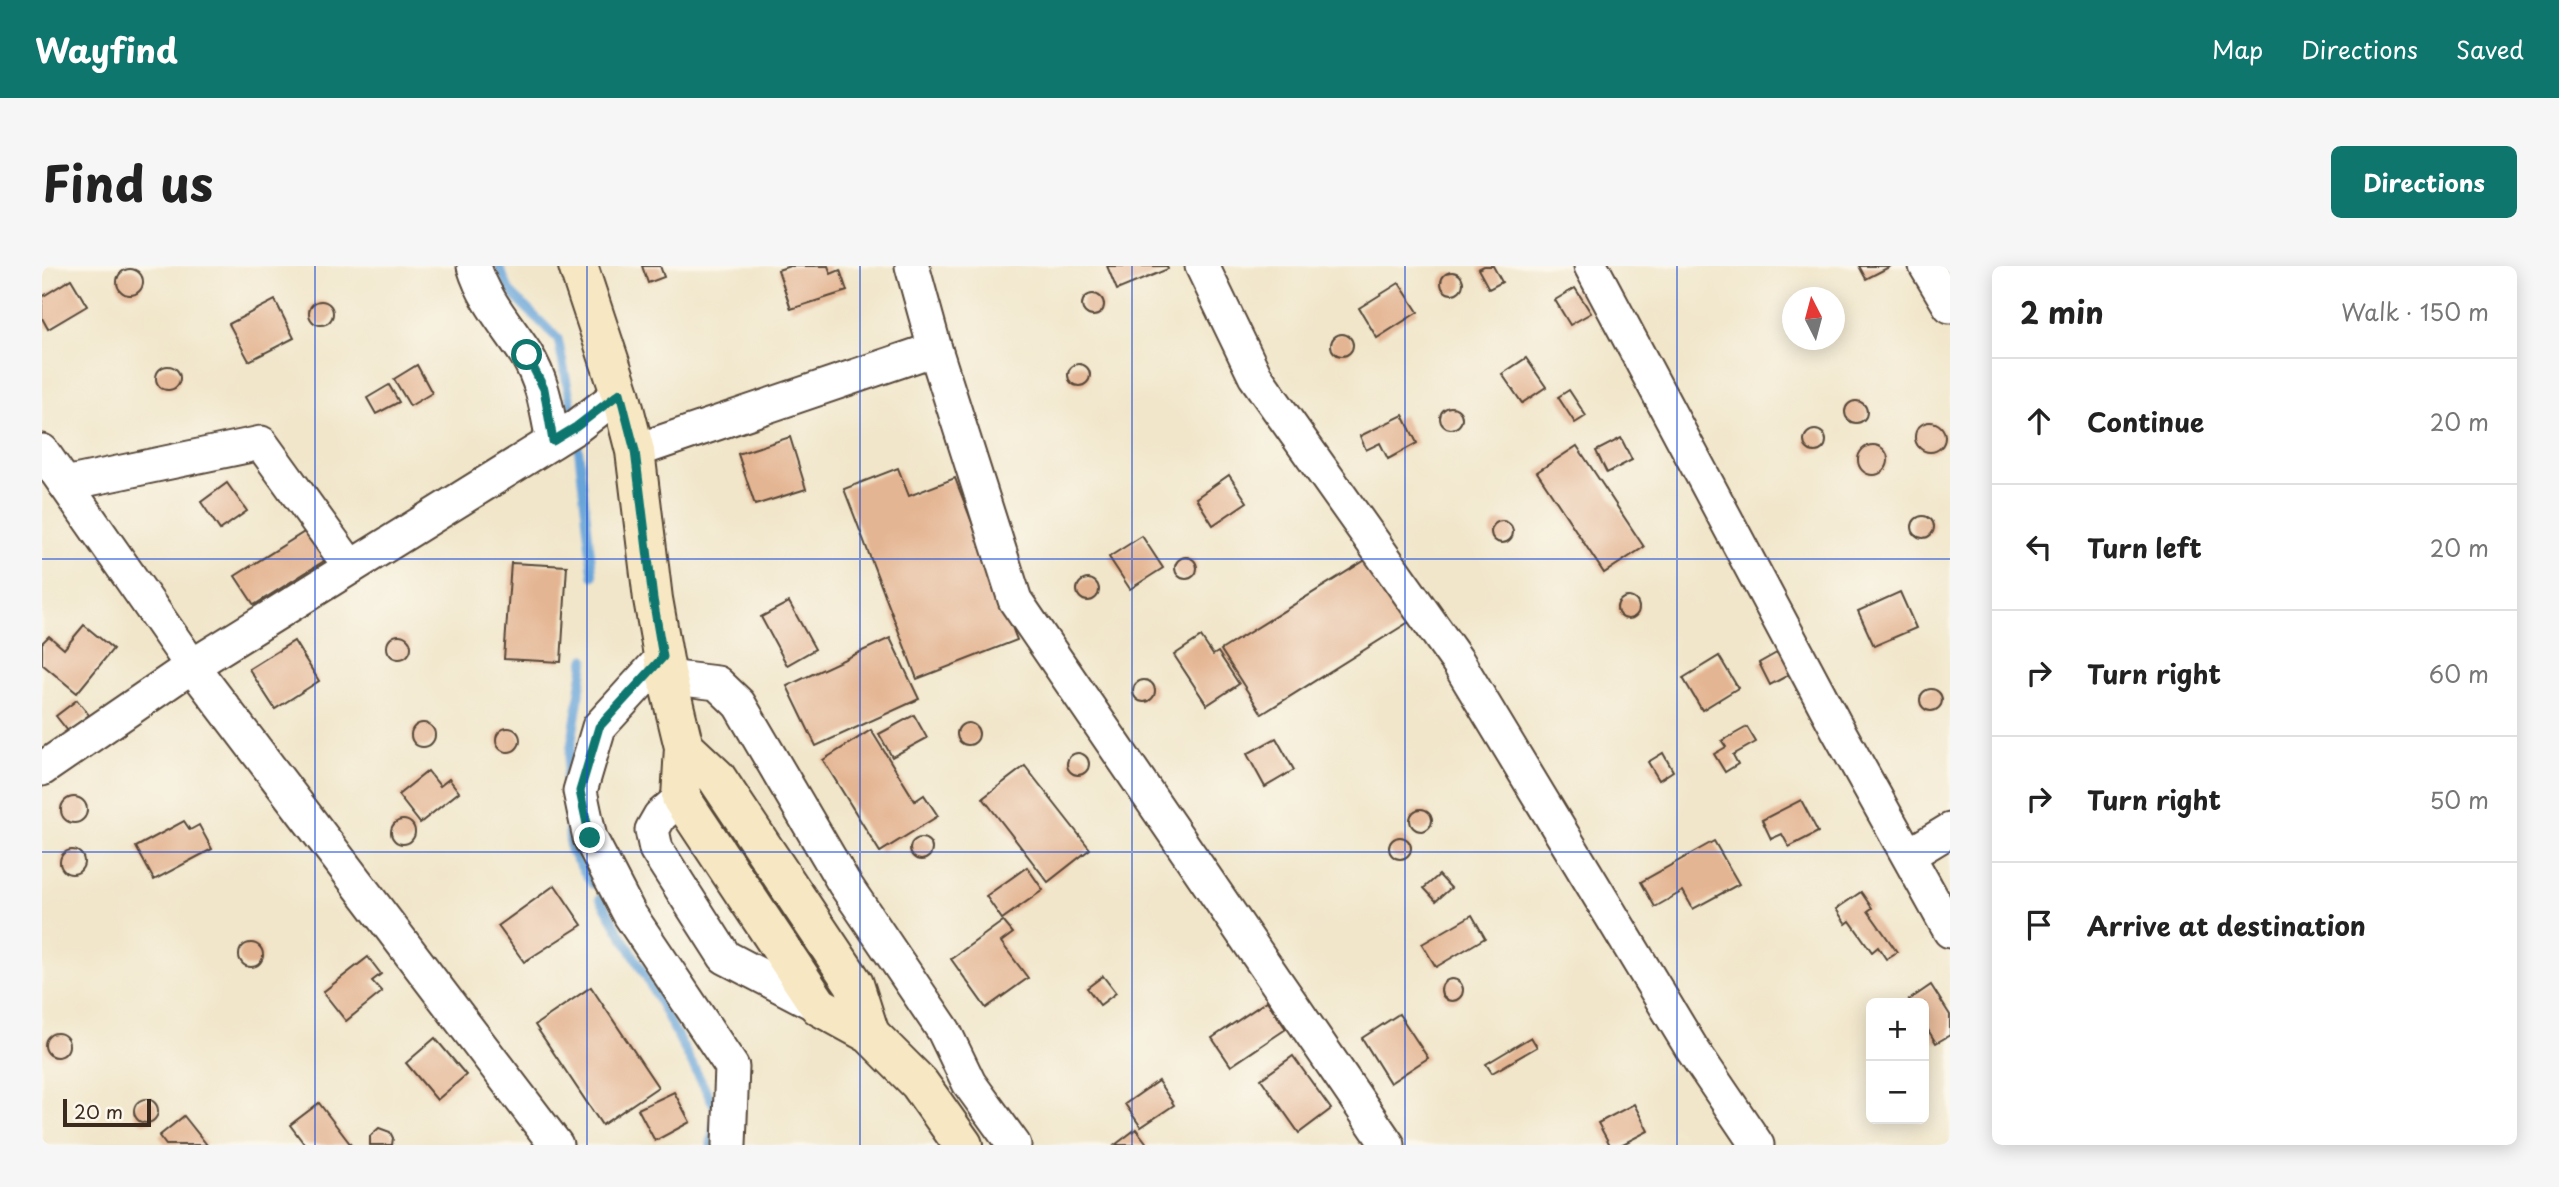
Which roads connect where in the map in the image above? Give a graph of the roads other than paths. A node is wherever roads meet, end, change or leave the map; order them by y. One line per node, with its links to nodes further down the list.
1 (474, 266): 10 (street)
2 (578, 266): 9 (street)
3 (912, 266): 8 (street)
4 (1202, 266): 32 (street)
5 (1591, 266): 21 (street)
6 (1926, 266): 7 (street)
7 (1950, 306)
8 (935, 349): 12 (street); 31 (street)
9 (620, 393): 10 (street); 12 (street)
10 (553, 441): 14 (street)
11 (42, 451): 13 (street)
12 (635, 451): 16 (street)
13 (65, 484): 14 (street); 15 (street)
14 (350, 566): 15 (street)
15 (192, 666): 18 (street); 27 (street)
16 (665, 667): 17 (street); 25 (street); 28 (street)
17 (684, 747): 19 (street); 24 (street)
18 (42, 769)
19 (681, 798): 23 (street); 23 (street)
20 (1950, 830): 21 (street)
21 (1909, 855): 22 (street)
22 (1950, 930)
23 (819, 1006): 24 (street)
24 (870, 1034): 26 (street)
25 (954, 1056): 26 (street); 30 (street)
26 (919, 1083): 29 (street)
27 (556, 1145)
28 (730, 1145)
29 (964, 1145)
30 (1014, 1145)
31 (1388, 1145)
32 (1757, 1145)

